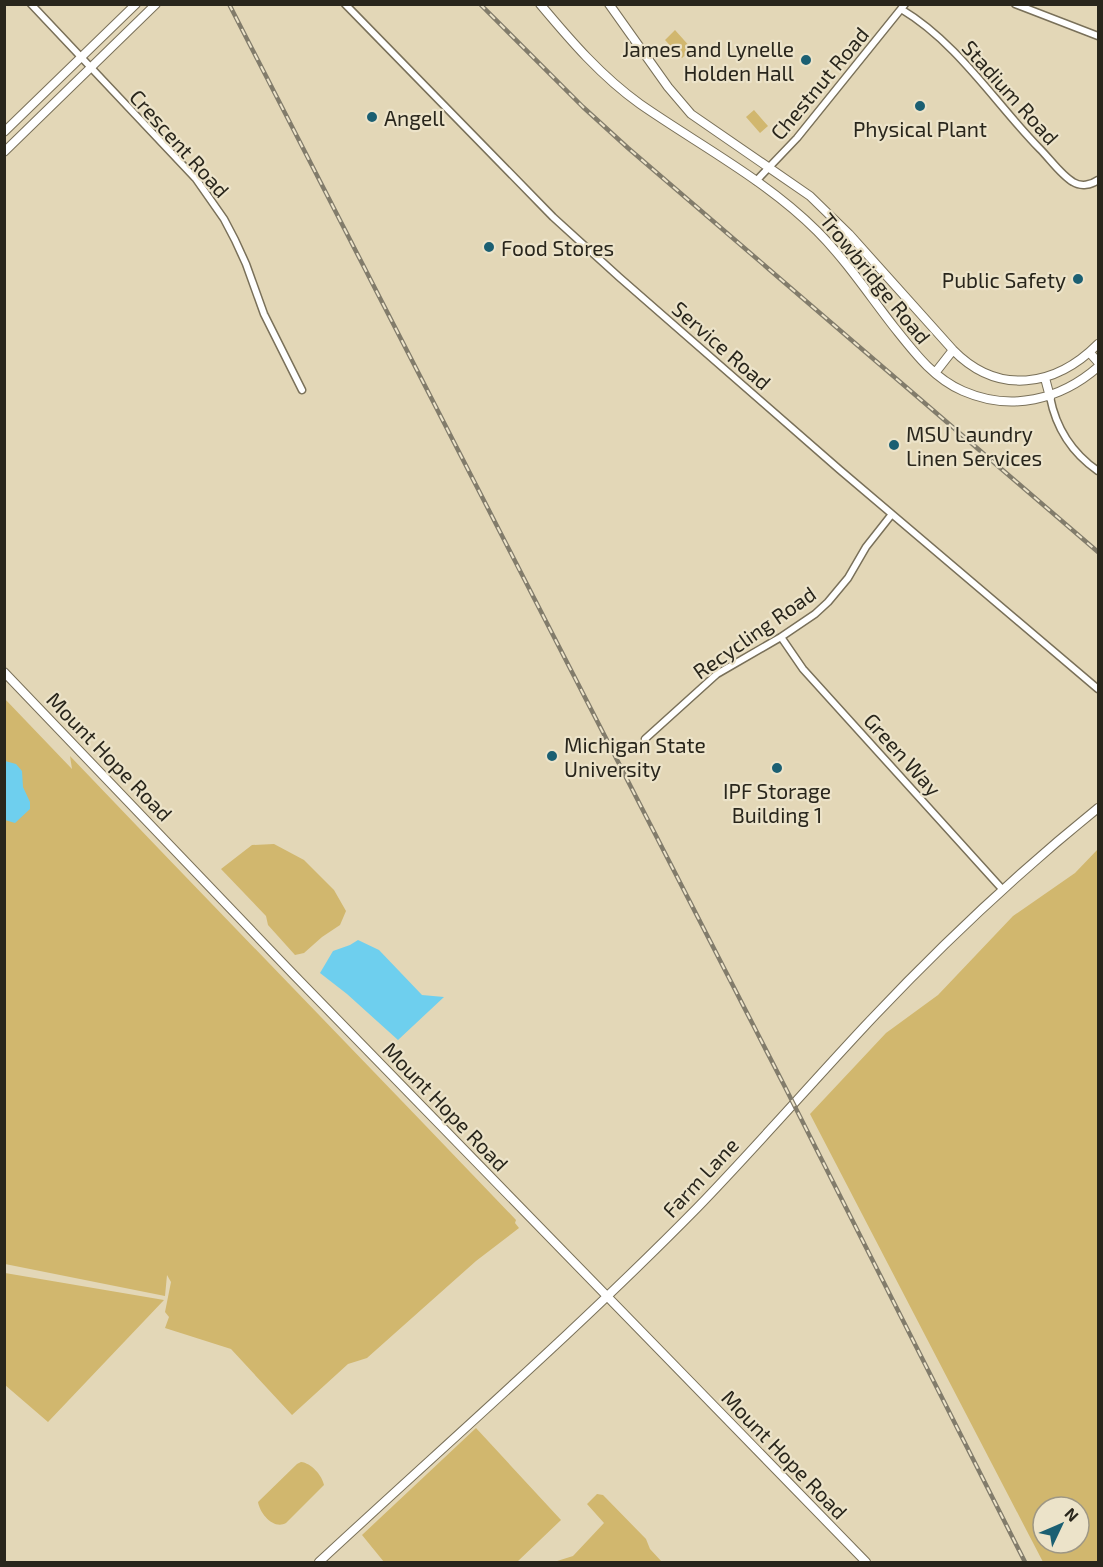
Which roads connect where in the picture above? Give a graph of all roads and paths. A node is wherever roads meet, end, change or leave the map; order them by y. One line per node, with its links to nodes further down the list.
1 (31, 4): 10 (street, Crescent Road)
2 (136, 4): 10 (street)
3 (156, 4): 11 (street)
4 (345, 4): 27 (street, Service Road)
5 (540, 4): 16 (street, Trowbridge Road)
6 (609, 4): 14 (street, Trowbridge Road)
7 (1015, 4): 9 (street)
8 (903, 7): 14 (street, Chestnut Road); 15 (street, Stadium Road)
9 (1098, 36)
10 (81, 58): 11 (street, Crescent Road); 12 (street)
11 (90, 69): 13 (street); 24 (street, Crescent Road)
12 (4, 132)
13 (4, 152)
14 (770, 167): 16 (street, Chestnut Road); 18 (street, Trowbridge Road)
15 (1098, 180)
16 (756, 181): 22 (street, Trowbridge Road)
17 (1098, 344): 19 (street, Trowbridge Road)
18 (953, 350): 22 (street); 23 (street, Trowbridge Road)
19 (1090, 353): 20 (street); 23 (street, Trowbridge Road)
20 (1098, 362)
21 (1098, 367): 25 (street, Trowbridge Road)
22 (935, 374): 25 (street, Trowbridge Road)
23 (1045, 378): 25 (street)
24 (302, 390)
25 (1050, 397): 26 (street)
26 (1098, 471)
27 (892, 514): 28 (street, Recycling Road); 30 (street, Service Road)
28 (781, 637): 31 (street, Recycling Road); 33 (street, Green Way)
29 (4, 672): 34 (street, Mount Hope Road)
30 (1098, 689)
31 (645, 739)
32 (1098, 808): 33 (street, Farm Lane)
33 (1004, 890): 34 (street, Farm Lane)
34 (606, 1296): 35 (street, Farm Lane); 36 (street, Mount Hope Road)
35 (319, 1563)
36 (866, 1563)

